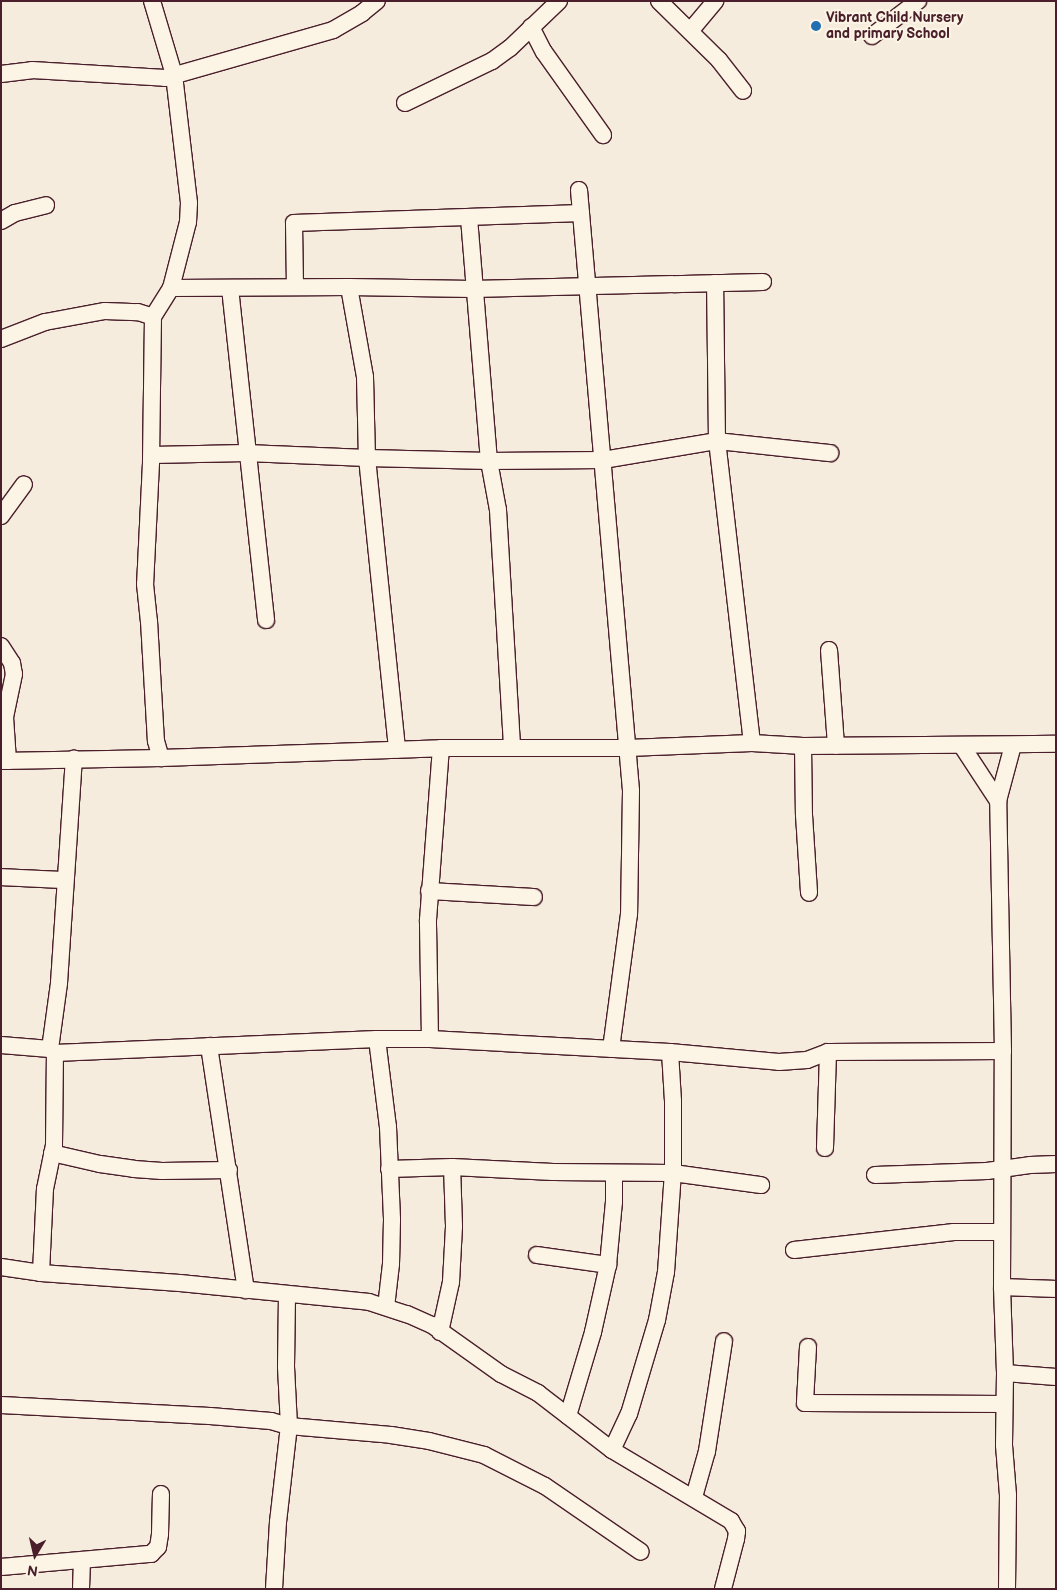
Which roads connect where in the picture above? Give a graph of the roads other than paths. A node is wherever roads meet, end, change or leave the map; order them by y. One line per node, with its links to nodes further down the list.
1 (152, 1): 11 (street)
2 (377, 1): 11 (street)
3 (559, 1): 7 (street)
4 (660, 1): 8 (street)
5 (716, 1): 8 (street)
6 (918, 1): 9 (street)
7 (532, 27): 13 (street); 14 (street)
8 (691, 30): 12 (street)
9 (872, 36)
10 (1, 74): 11 (street)
11 (174, 75): 25 (street)
12 (744, 91)
13 (405, 103)
14 (603, 135)
15 (579, 190): 17 (street)
16 (46, 205): 19 (street)
17 (581, 213): 18 (street); 22 (street)
18 (469, 218): 23 (street); 27 (street)
19 (1, 220)
20 (763, 282): 21 (street)
21 (715, 283): 22 (street); 30 (street)
22 (588, 286): 27 (street); 35 (street)
23 (295, 287): 24 (street); 26 (street)
24 (349, 287): 27 (street); 34 (street)
25 (171, 288): 26 (street); 28 (street)
26 (230, 288): 31 (street)
27 (473, 290): 36 (street)
28 (153, 317): 29 (street); 33 (street)
29 (1, 339)
30 (717, 441): 32 (street); 35 (street); 42 (street)
31 (246, 453): 33 (street); 34 (street); 39 (street)
32 (830, 453)
33 (152, 455): 53 (street)
34 (367, 458): 36 (street); 51 (street)
35 (603, 460): 36 (street); 50 (street)
36 (489, 461): 48 (street)
37 (24, 484): 38 (street)
38 (1, 516)
39 (266, 620)
40 (1, 646): 54 (street)
41 (829, 650): 46 (street)
42 (752, 743): 45 (street); 50 (street)
43 (1056, 744): 44 (street)
44 (1013, 745): 47 (street); 55 (street)
45 (803, 746): 46 (street); 59 (street)
46 (836, 746): 47 (street)
47 (962, 746): 55 (street)
48 (512, 747): 49 (street); 50 (street)
49 (441, 748): 51 (street); 58 (street)
50 (628, 748): 65 (street)
51 (397, 749): 53 (street)
52 (74, 758): 53 (street); 54 (street); 57 (street)
53 (161, 758)
54 (4, 761)
55 (998, 801): 67 (street)
56 (1, 877): 57 (street)
57 (65, 880): 66 (street)
58 (429, 891): 60 (street); 62 (street)
59 (809, 893)
60 (534, 897)
61 (377, 1038): 62 (street); 64 (street); 75 (street)
62 (430, 1039): 65 (street)
63 (1, 1045): 66 (street)
64 (209, 1046): 66 (street); 76 (street)
65 (611, 1049): 68 (street)
66 (53, 1051): 71 (street)
67 (1003, 1051): 69 (street); 74 (street)
68 (670, 1052): 69 (street); 78 (street)
69 (828, 1052): 70 (street)
70 (825, 1148)
71 (52, 1153): 76 (street); 86 (street)
72 (1056, 1164): 74 (street)
73 (452, 1168): 75 (street); 77 (street); 92 (street)
74 (1002, 1168): 79 (street); 81 (street)
75 (389, 1169): 91 (street)
76 (229, 1170): 89 (street)
77 (614, 1173): 78 (street); 84 (street)
78 (673, 1173): 80 (street); 101 (street)
79 (875, 1175)
80 (761, 1185)
81 (1001, 1232): 82 (street); 87 (street)
82 (794, 1250)
83 (537, 1255): 84 (street)
84 (608, 1265): 99 (street)
85 (1, 1267): 86 (street)
86 (41, 1274): 89 (street)
87 (1002, 1287): 88 (street); 95 (street)
88 (1056, 1288)
89 (246, 1290): 90 (street)
90 (287, 1295): 91 (street); 100 (street)
91 (386, 1307): 92 (street)
92 (440, 1332): 99 (street)
93 (724, 1341): 103 (street)
94 (808, 1348): 97 (street)
95 (1005, 1372): 96 (street); 97 (street)
96 (1056, 1377)
97 (1004, 1404): 110 (street)
98 (1, 1405): 100 (street)
99 (568, 1416): 101 (street)
100 (288, 1426): 104 (street); 108 (street)
101 (612, 1450): 103 (street)
102 (161, 1494): 105 (street)
103 (694, 1498): 109 (street)
104 (641, 1552)
105 (82, 1562): 106 (street); 107 (street)
106 (1, 1567)
107 (81, 1589)
108 (274, 1589)
109 (724, 1589)
110 (1007, 1589)

